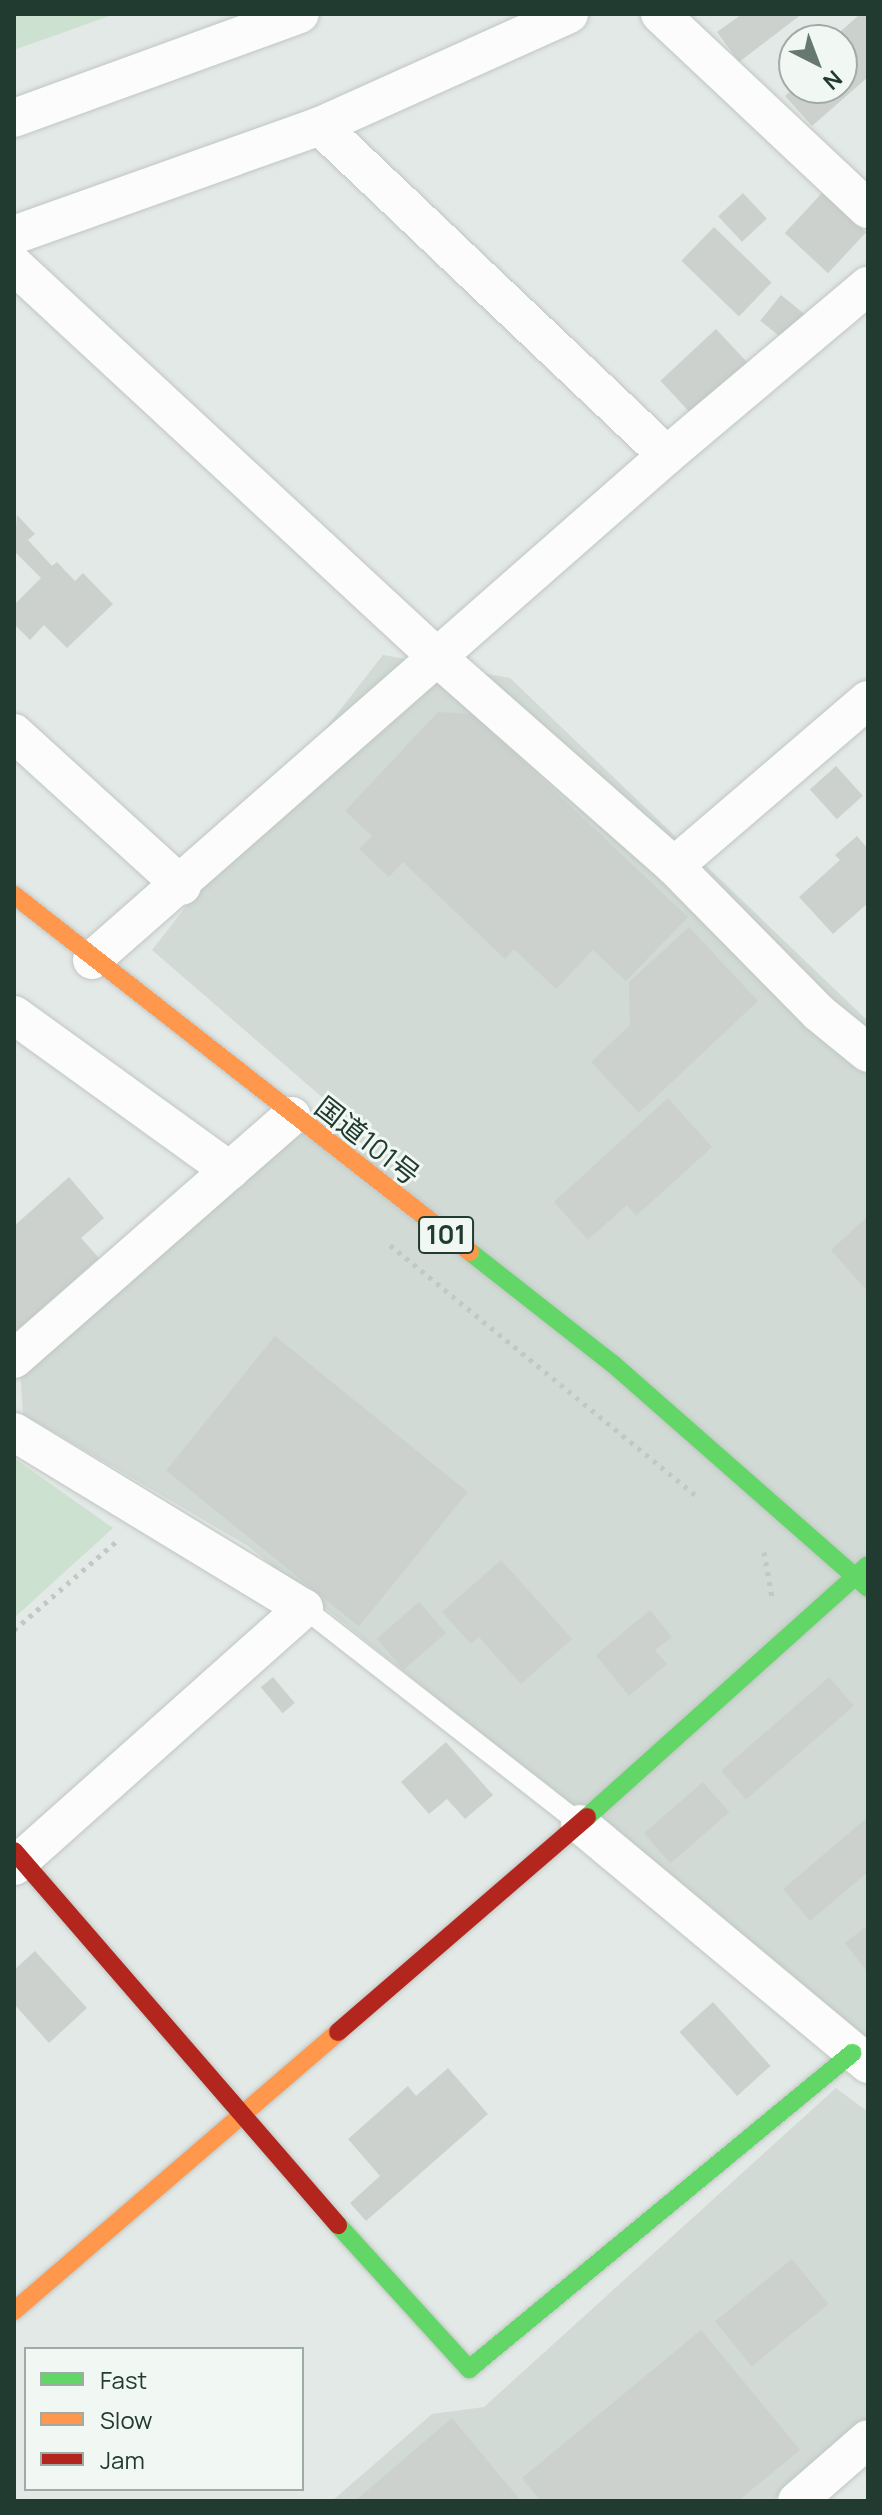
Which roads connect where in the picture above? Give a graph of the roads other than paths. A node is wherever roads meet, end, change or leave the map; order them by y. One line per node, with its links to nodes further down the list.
1 (300, 14): 4 (street)
2 (569, 14): 5 (street)
3 (660, 14): 6 (street)
4 (14, 118)
5 (320, 126): 7 (street); 10 (street)
6 (868, 209)
7 (14, 235)
8 (14, 265): 11 (street)
9 (868, 286): 10 (street)
10 (667, 455): 11 (street)
11 (437, 657): 14 (street); 15 (street)
12 (868, 700): 14 (street)
13 (14, 733): 15 (street)
14 (674, 866): 19 (street)
15 (182, 886): 17 (street)
16 (14, 895): 17 (main road, 国道101号 / 101)
17 (92, 960): 20 (main road, 国道101号 / 101)
18 (14, 1015): 21 (street)
19 (868, 1053)
20 (292, 1116): 21 (street); 24 (main road, 国道101号 / 101)
21 (230, 1171): 22 (street)
22 (14, 1359)
23 (14, 1432): 25 (street)
24 (863, 1577): 26 (main road)
25 (304, 1608): 26 (lane); 27 (street)
26 (580, 1824): 28 (street); 29 (main road)
27 (16, 1859): 29 (main road)
28 (860, 2059): 29 (main road)
29 (240, 2118): 30 (main road)
30 (14, 2311)
31 (868, 2439): 32 (street)
32 (797, 2501)

